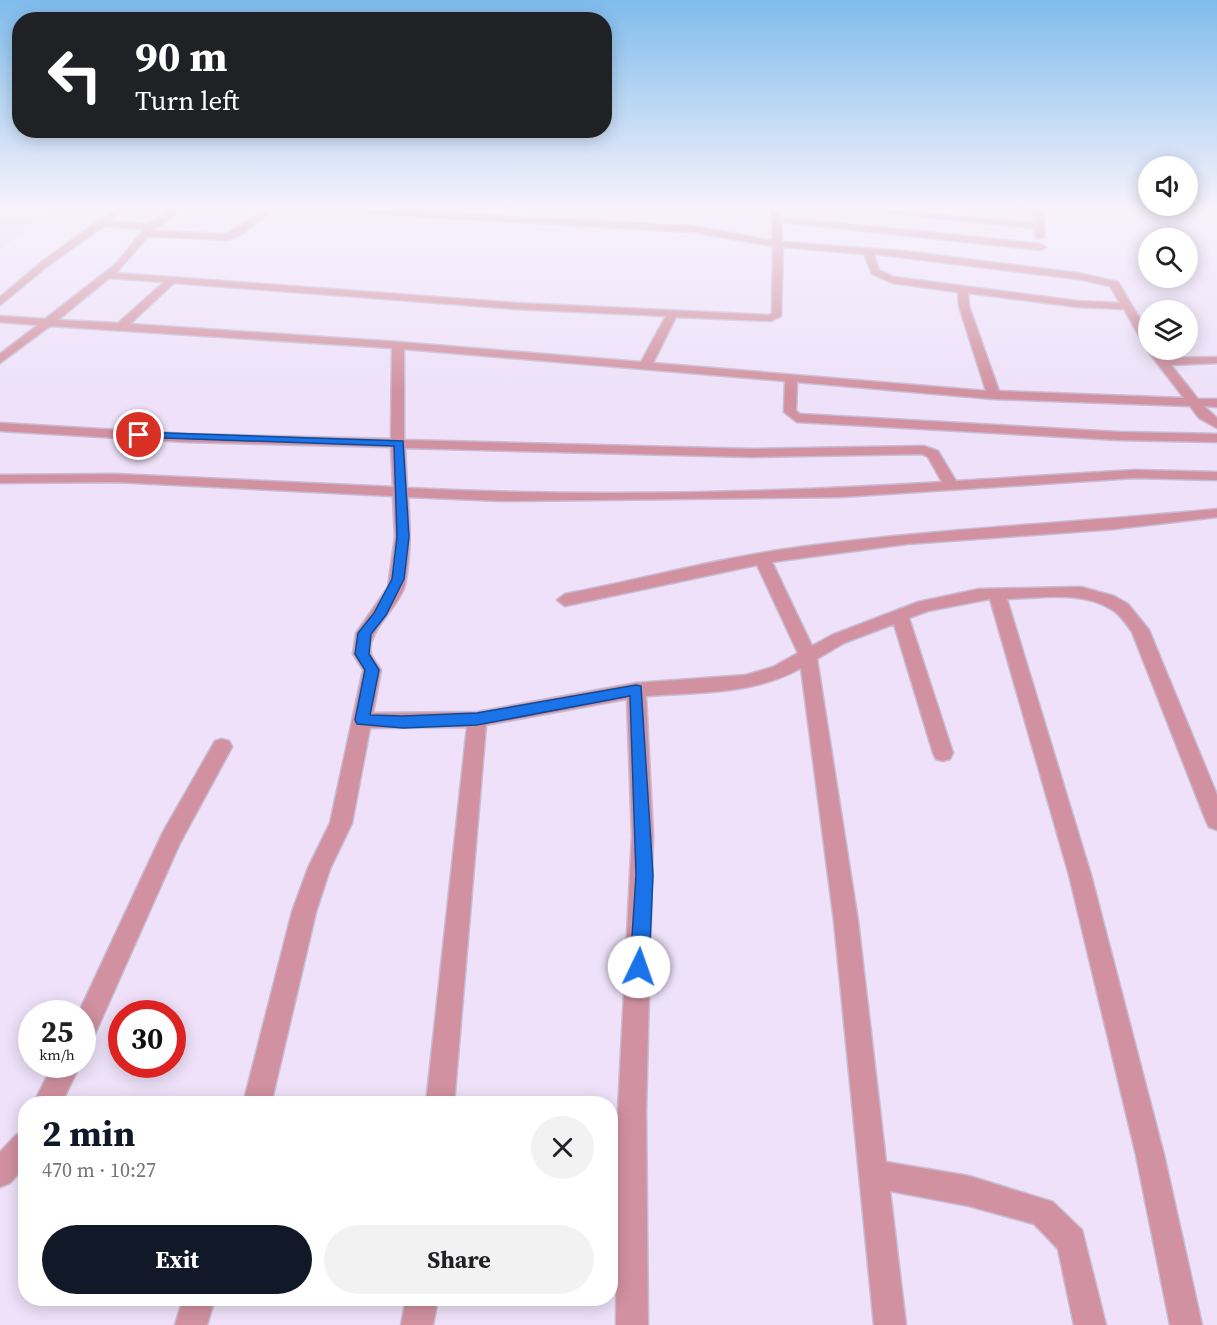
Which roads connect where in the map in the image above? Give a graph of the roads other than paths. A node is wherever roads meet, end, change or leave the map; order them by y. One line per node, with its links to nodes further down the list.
1 (39, 269): 9 (street)
2 (114, 269): 6 (street)
3 (778, 269): 11 (street)
4 (874, 269): 8 (street)
5 (1069, 269): 10 (street)
6 (106, 275): 7 (street); 13 (street)
7 (171, 281): 11 (street); 15 (street)
8 (963, 289): 10 (street); 22 (street)
9 (0, 302)
10 (1127, 306): 14 (street)
11 (671, 316): 20 (street)
12 (0, 319): 13 (street)
13 (48, 323): 15 (street); 17 (street)
14 (1138, 324)
15 (120, 327): 16 (street)
16 (398, 345): 20 (street); 28 (street)
17 (0, 360)
18 (1217, 360): 19 (street)
19 (1161, 362): 23 (street)
20 (645, 366): 21 (street)
21 (792, 376): 22 (street); 27 (street)
22 (994, 394): 23 (street)
23 (1193, 401): 24 (street); 25 (street)
24 (1217, 403)
25 (1217, 424)
26 (0, 428): 28 (street)
27 (1217, 438)
28 (399, 444): 31 (street); 32 (street)
29 (1217, 476): 31 (street)
30 (0, 479): 32 (street)
31 (951, 485): 32 (street)
32 (402, 494): 41 (street)
33 (1217, 513): 34 (street)
34 (762, 558): 36 (street); 38 (street)
35 (996, 592): 37 (street); 44 (street); 60 (street)
36 (565, 600)
37 (900, 615): 38 (street); 43 (street)
38 (808, 656): 39 (street); 52 (street)
39 (636, 690): 40 (street); 57 (street)
40 (477, 719): 41 (street); 49 (street)
41 (362, 720): 48 (street)
42 (222, 747): 45 (street)
43 (943, 753)
44 (1217, 820)
45 (96, 1003)
46 (60, 1078): 47 (street)
47 (51, 1096)
48 (258, 1096)
49 (441, 1096)
50 (18, 1153): 51 (street)
51 (0, 1173)
52 (875, 1174): 58 (street); 59 (street)
53 (197, 1306): 55 (street)
54 (421, 1306): 56 (street)
55 (191, 1325)
56 (417, 1325)
57 (632, 1325)
58 (890, 1325)
59 (1090, 1325)
60 (1186, 1325)

